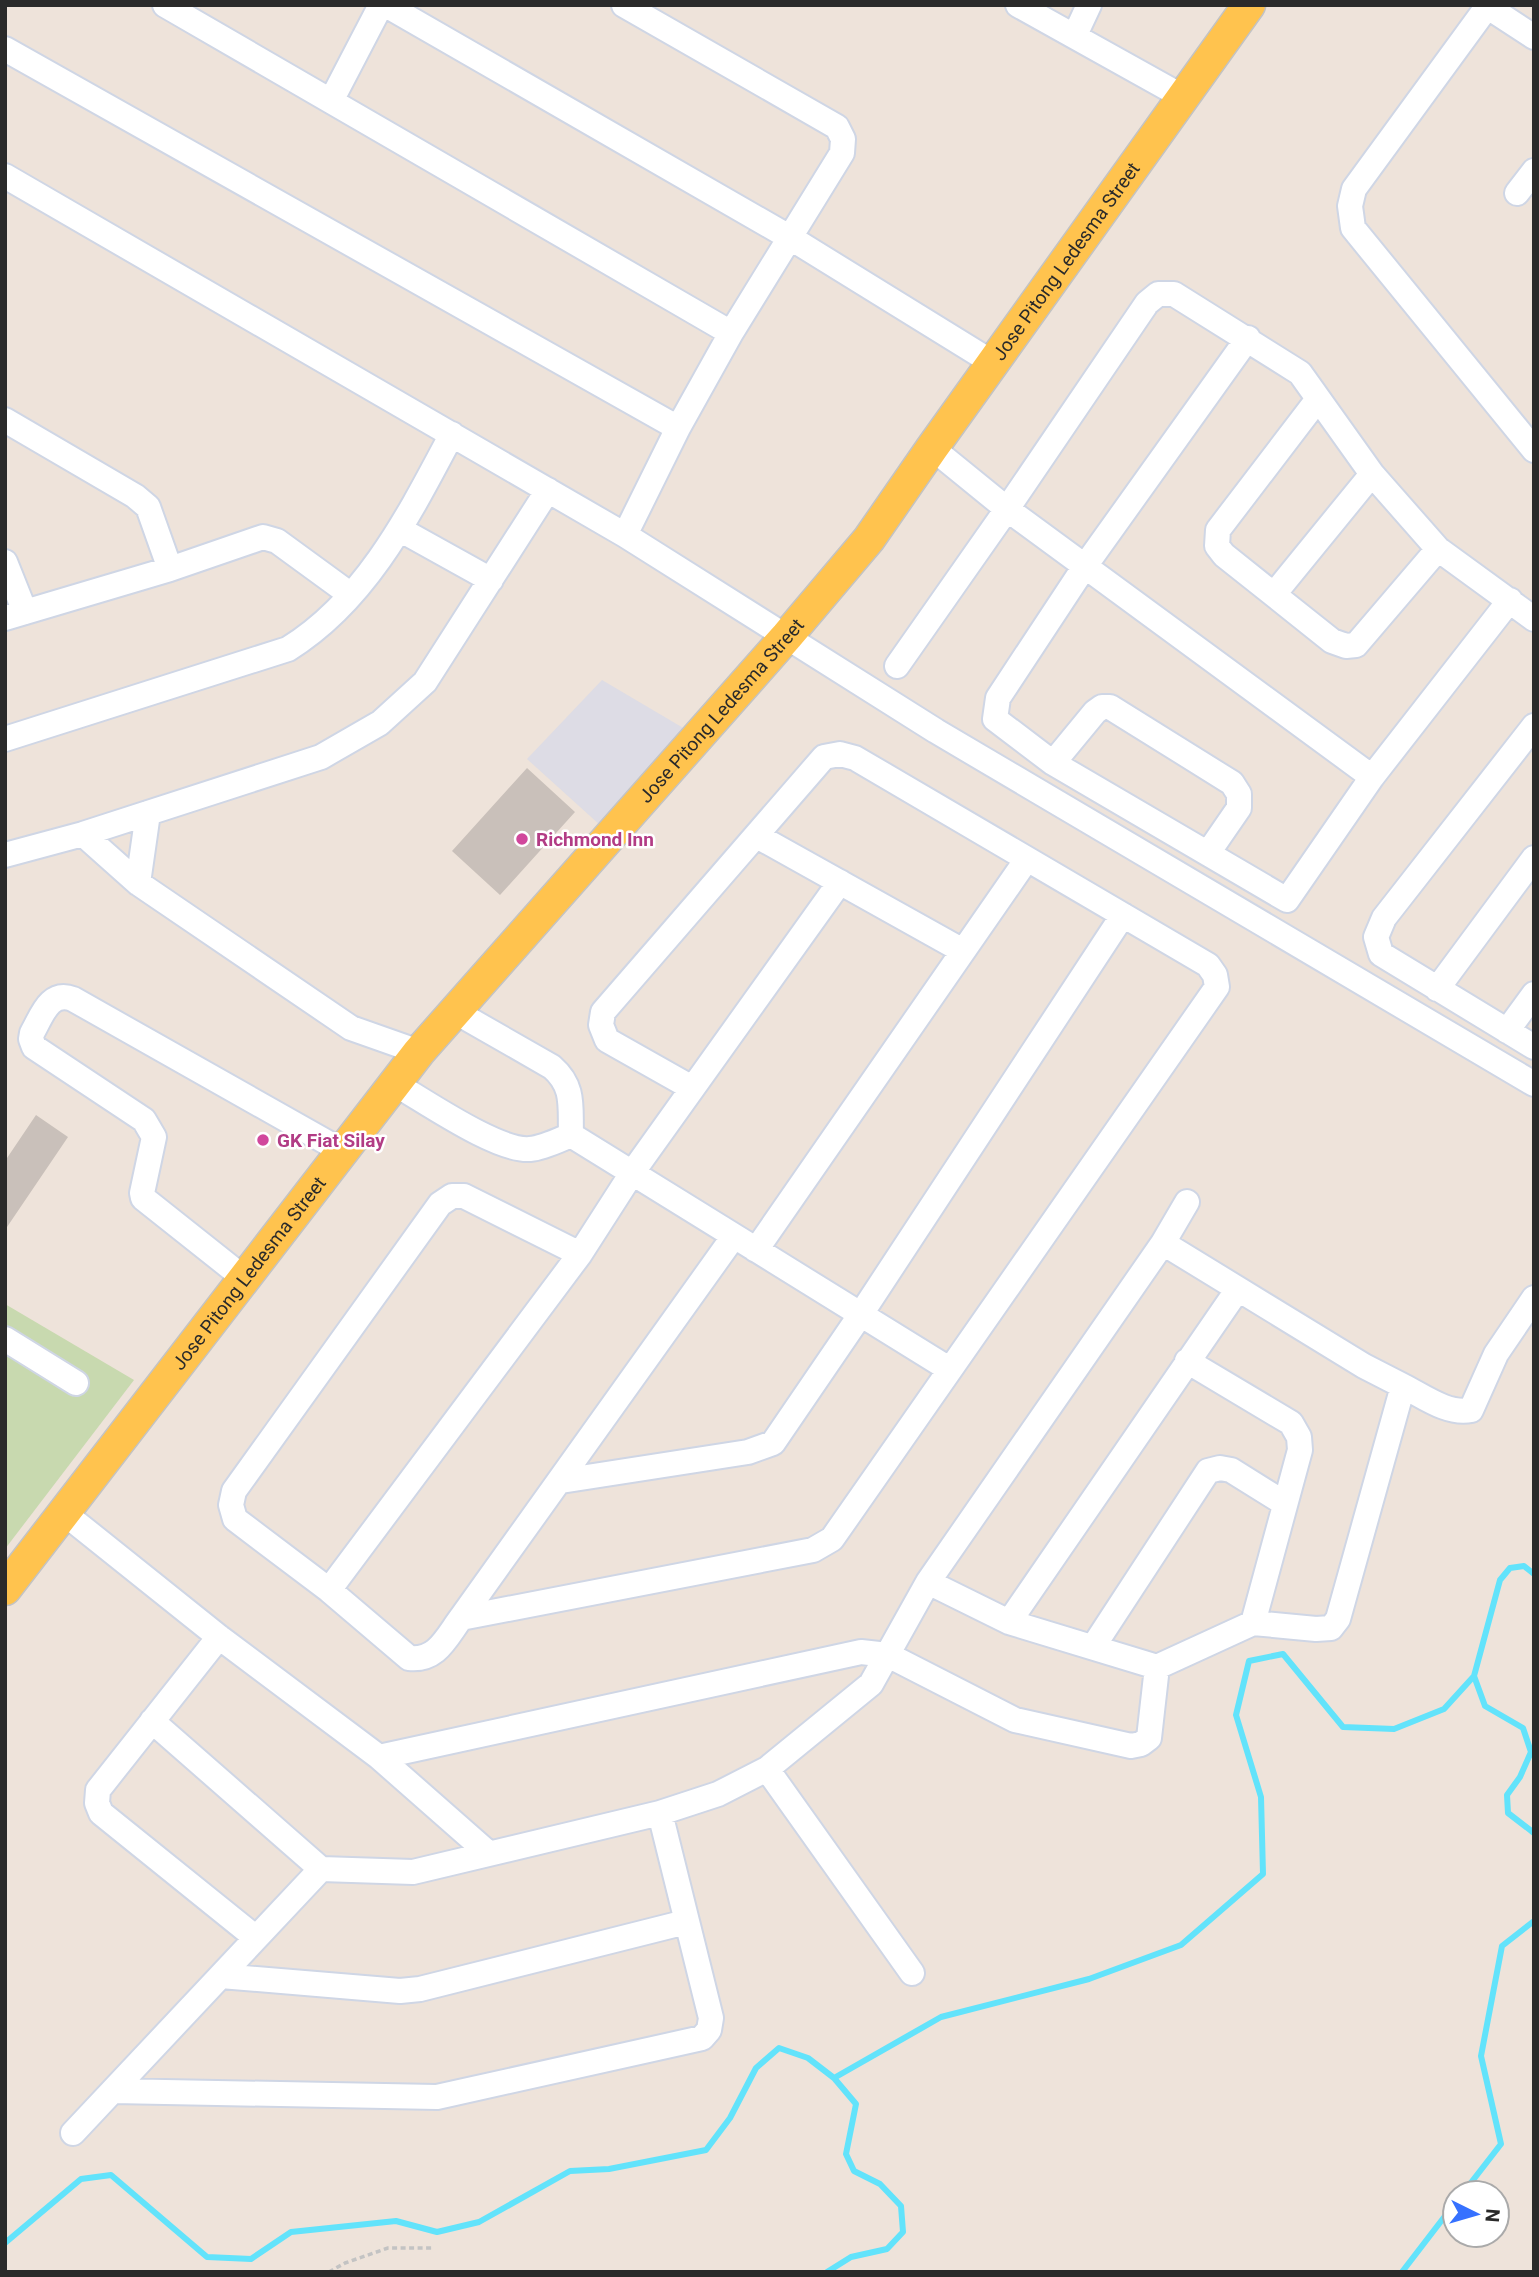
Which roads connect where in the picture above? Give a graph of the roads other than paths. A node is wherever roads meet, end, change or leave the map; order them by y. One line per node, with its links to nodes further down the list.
1 (165, 5): 13 (street)
2 (384, 5): 8 (street); 13 (street)
3 (624, 5): 17 (street)
4 (1018, 5): 9 (street)
5 (1089, 5): 9 (street)
6 (1249, 5): 12 (main road, Jose Pitong Ledesma Street)
7 (1486, 6): 10 (street); 26 (street)
8 (413, 12): 17 (street)
9 (1075, 35): 12 (street)
10 (1534, 37)
11 (5, 49): 23 (street)
12 (1185, 98): 20 (main road, Jose Pitong Ledesma Street)
13 (331, 101): 18 (street)
14 (1534, 171): 16 (street)
15 (5, 176): 24 (street)
16 (1517, 193)
17 (789, 237): 18 (street); 20 (street)
18 (731, 333): 23 (street)
19 (1248, 338): 21 (street); 29 (street); 34 (street)
20 (993, 363): 25 (main road, Jose Pitong Ledesma Street)
21 (1318, 399): 27 (street); 37 (street)
22 (5, 420): 35 (street)
23 (678, 428): 31 (street)
24 (452, 434): 28 (street); 30 (street)
25 (932, 448): 29 (street); 42 (main road, Jose Pitong Ledesma Street)
26 (1534, 450)
27 (1372, 474): 32 (street); 37 (street)
28 (548, 489): 31 (street); 36 (street)
29 (1007, 509): 34 (street); 43 (street)
30 (401, 530): 36 (street); 38 (street)
31 (625, 535): 42 (street)
32 (1438, 549): 37 (street); 39 (street)
33 (5, 562): 40 (street)
34 (1085, 566): 46 (street); 47 (street)
35 (170, 569): 38 (street); 40 (street)
36 (491, 580): 48 (street)
37 (1275, 593)
38 (351, 595): 45 (street)
39 (1510, 600): 41 (street); 47 (street)
40 (15, 615)
41 (1534, 619)
42 (787, 636): 59 (street); 63 (main road, Jose Pitong Ledesma Street)
43 (897, 666)
44 (1534, 726): 61 (street)
45 (5, 739)
46 (1054, 763): 52 (street); 52 (street)
47 (1372, 777): 57 (street)
48 (148, 813): 49 (street); 56 (street)
49 (83, 834): 51 (street); 56 (street)
50 (757, 836): 54 (street); 55 (street); 69 (street)
51 (6, 851)
52 (1208, 853): 57 (street)
53 (1534, 858): 61 (street)
54 (1027, 859): 58 (street); 60 (street)
55 (840, 882): 60 (street); 69 (street)
56 (138, 883): 66 (street)
57 (1287, 900): 59 (street)
58 (1123, 915): 81 (street); 84 (street)
59 (1268, 927): 68 (street)
60 (963, 951): 76 (street)
61 (1437, 989): 64 (street)
62 (1534, 993): 64 (street)
63 (456, 1012): 66 (main road, Jose Pitong Ledesma Street); 70 (street)
64 (1507, 1031): 65 (street)
65 (1534, 1047)
66 (419, 1052): 67 (main road, Jose Pitong Ledesma Street)
67 (395, 1084): 70 (street); 71 (main road, Jose Pitong Ledesma Street)
68 (1534, 1084)
69 (692, 1088): 72 (street)
70 (571, 1135): 72 (street)
71 (342, 1151): 78 (main road, Jose Pitong Ledesma Street); 78 (street)
72 (632, 1173): 74 (street); 77 (street)
73 (1187, 1202): 75 (street)
74 (734, 1236): 76 (street); 87 (street)
75 (1163, 1243): 79 (street); 90 (street)
76 (756, 1250): 81 (street)
77 (580, 1254): 92 (street); 92 (street)
78 (245, 1279): 89 (main road, Jose Pitong Ledesma Street)
79 (1238, 1289): 83 (street); 86 (street)
80 (1534, 1298): 86 (street)
81 (861, 1314): 84 (street); 87 (street)
82 (5, 1339): 85 (street)
83 (1187, 1361): 88 (street); 94 (street)
84 (949, 1368): 93 (street)
85 (76, 1383)
86 (1403, 1386): 95 (street)
87 (561, 1481): 93 (street)
88 (1284, 1503): 95 (street); 97 (street)
89 (64, 1513): 91 (main road, Jose Pitong Ledesma Street); 96 (street)
90 (928, 1581): 94 (street); 98 (street)
91 (5, 1589)
92 (329, 1590): 93 (street)
93 (461, 1618)
94 (1009, 1622): 97 (street)
95 (1253, 1623): 99 (street)
96 (219, 1637): 100 (street); 101 (street)
97 (1093, 1647): 99 (street)
98 (888, 1655): 99 (street); 101 (street); 102 (street)
99 (1157, 1667)
100 (152, 1721): 105 (street); 107 (street)
101 (379, 1757): 104 (street)
102 (767, 1769): 103 (street); 108 (street)
103 (660, 1813): 104 (street); 106 (street)
104 (488, 1852): 105 (street)
105 (321, 1869): 107 (street)
106 (686, 1922): 109 (street); 110 (street)
107 (256, 1938): 109 (street)
108 (912, 1973)
109 (221, 1976): 110 (street)
110 (113, 2091): 111 (street)
111 (73, 2133)

